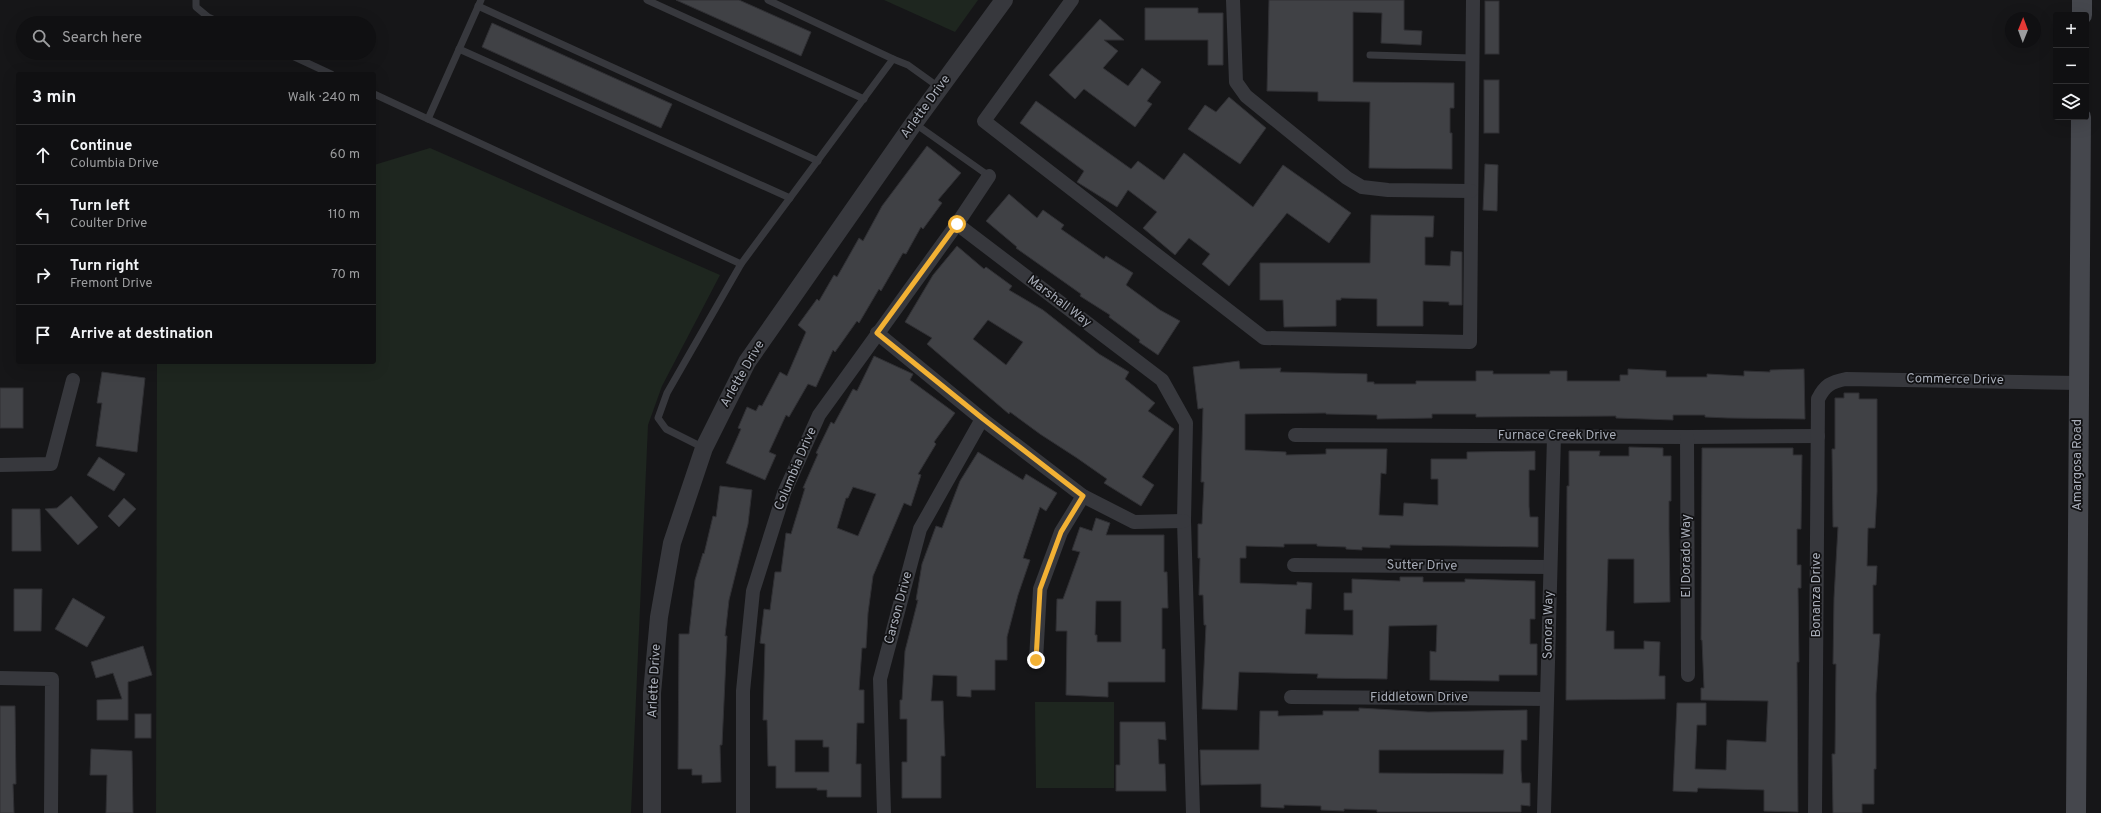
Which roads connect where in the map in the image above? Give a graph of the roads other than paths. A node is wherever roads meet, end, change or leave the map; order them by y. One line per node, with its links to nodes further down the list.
1 (196, 0): 11 (lane)
2 (647, 0): 20 (lane)
3 (768, 0): 14 (lane)
4 (1004, 0): 18 (street, Arlette Drive)
5 (1072, 0): 26 (street)
6 (1233, 0): 26 (street)
7 (1473, 0): 15 (street)
8 (2082, 0): 10 (main road)
9 (480, 3): 12 (lane); 24 (lane)
10 (2082, 12)
11 (207, 16)
12 (459, 49): 21 (lane); 27 (lane)
13 (1370, 55): 15 (lane)
14 (893, 58): 18 (lane); 20 (lane)
15 (1472, 58): 26 (street)
16 (301, 60): 17 (lane)
17 (327, 72)
18 (940, 88): 23 (street, Arlette Drive)
19 (376, 95): 21 (lane)
20 (864, 99): 24 (lane)
21 (428, 119): 29 (lane)
22 (2081, 120): 33 (main road, Amargosa Road)
23 (914, 123): 25 (lane); 39 (street, Arlette Drive)
24 (818, 160): 27 (lane)
25 (989, 176): 28 (street, Columbia Drive)
26 (1471, 191)
27 (790, 198): 29 (lane)
28 (957, 224): 30 (street, Columbia Drive); 42 (street, Marshall Way)
29 (741, 264): 39 (lane)
30 (877, 333): 34 (street); 52 (street, Columbia Drive)
31 (73, 380): 40 (street)
32 (1831, 381): 33 (street, Commerce Drive); 37 (street, Bonanza Drive)
33 (2079, 383): 57 (main road, Amargosa Road)
34 (982, 418): 41 (street); 53 (street, Carson Drive)
35 (1295, 434): 36 (street, Furnace Creek Drive)
36 (1554, 436): 38 (street, Furnace Creek Drive); 44 (street, Sonora Way)
37 (1818, 436): 38 (street, Furnace Creek Drive); 56 (street, Bonanza Drive)
38 (1687, 437): 46 (street, El Dorado Way)
39 (704, 448): 51 (street, Arlette Drive)
40 (0, 465)
41 (1083, 496): 42 (street); 45 (street)
42 (1184, 521): 54 (street)
43 (1294, 565): 44 (street, Sutter Drive)
44 (1550, 567): 49 (street, Sonora Way)
45 (1036, 660)
46 (1688, 675)
47 (0, 678): 50 (street)
48 (1291, 697): 49 (street, Fiddletown Drive)
49 (1547, 699): 55 (street, Sonora Way)
50 (51, 813)
51 (652, 813)
52 (743, 813)
53 (884, 813)
54 (1193, 813)
55 (1544, 813)
56 (1815, 813)
57 (2076, 813)

